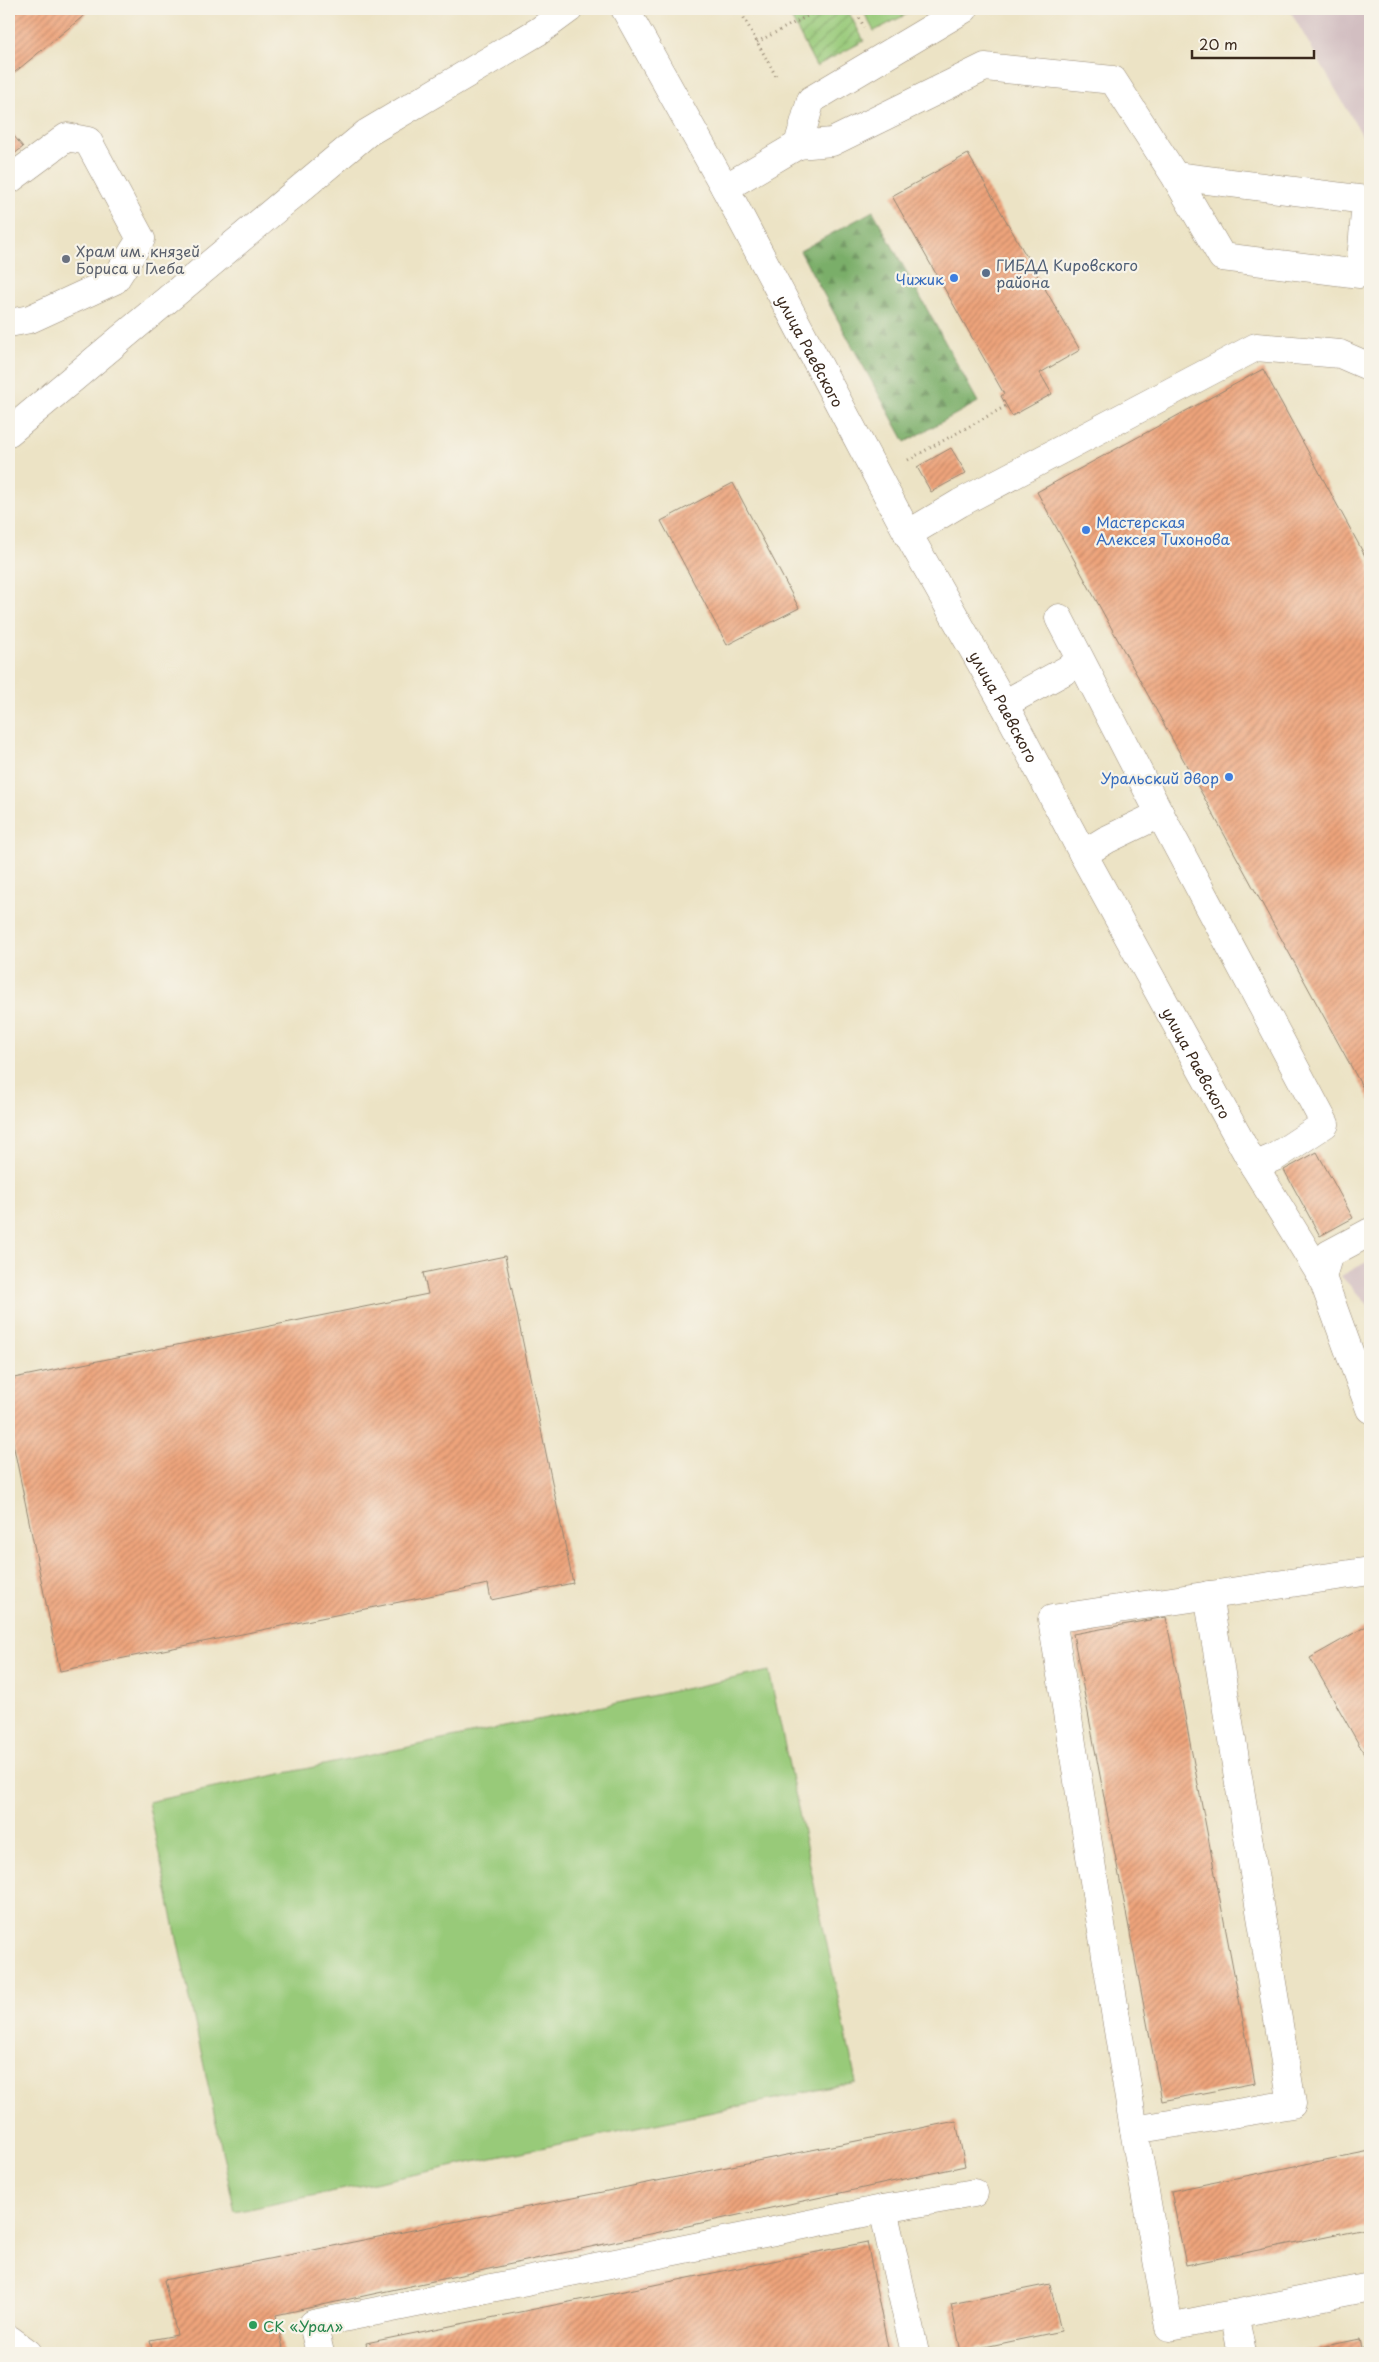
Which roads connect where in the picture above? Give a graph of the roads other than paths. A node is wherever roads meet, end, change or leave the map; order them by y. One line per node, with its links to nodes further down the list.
1 (569, 9): 10 (street)
2 (626, 9): 7 (street, улица Раевского)
3 (964, 9): 4 (street)
4 (798, 146): 5 (street); 7 (street)
5 (1174, 176): 5 (street)
6 (9, 180): 8 (street)
7 (725, 188): 11 (street, улица Раевского)
8 (9, 324)
9 (1370, 367): 11 (street)
10 (9, 432)
11 (908, 534): 14 (street, улица Раевского)
12 (1059, 618): 13 (street)
13 (1081, 662): 14 (street); 15 (street)
14 (1004, 704): 16 (street, улица Раевского)
15 (1160, 814): 16 (street); 17 (street)
16 (1083, 854): 17 (street, улица Раевского)
17 (1254, 1166): 19 (street, улица Раевского)
18 (1370, 1232): 19 (street)
19 (1322, 1277): 20 (street, улица Раевского)
20 (1370, 1409)
21 (1370, 1571): 22 (street)
22 (1208, 1595): 23 (street); 23 (street)
23 (1134, 2130): 27 (street)
24 (974, 2193): 25 (street)
25 (883, 2209): 30 (street); 31 (street)
26 (1370, 2287): 27 (street)
27 (1234, 2314): 32 (street)
28 (9, 2339): 29 (street)
29 (28, 2353)
30 (320, 2353)
31 (915, 2353)
32 (1242, 2353)

